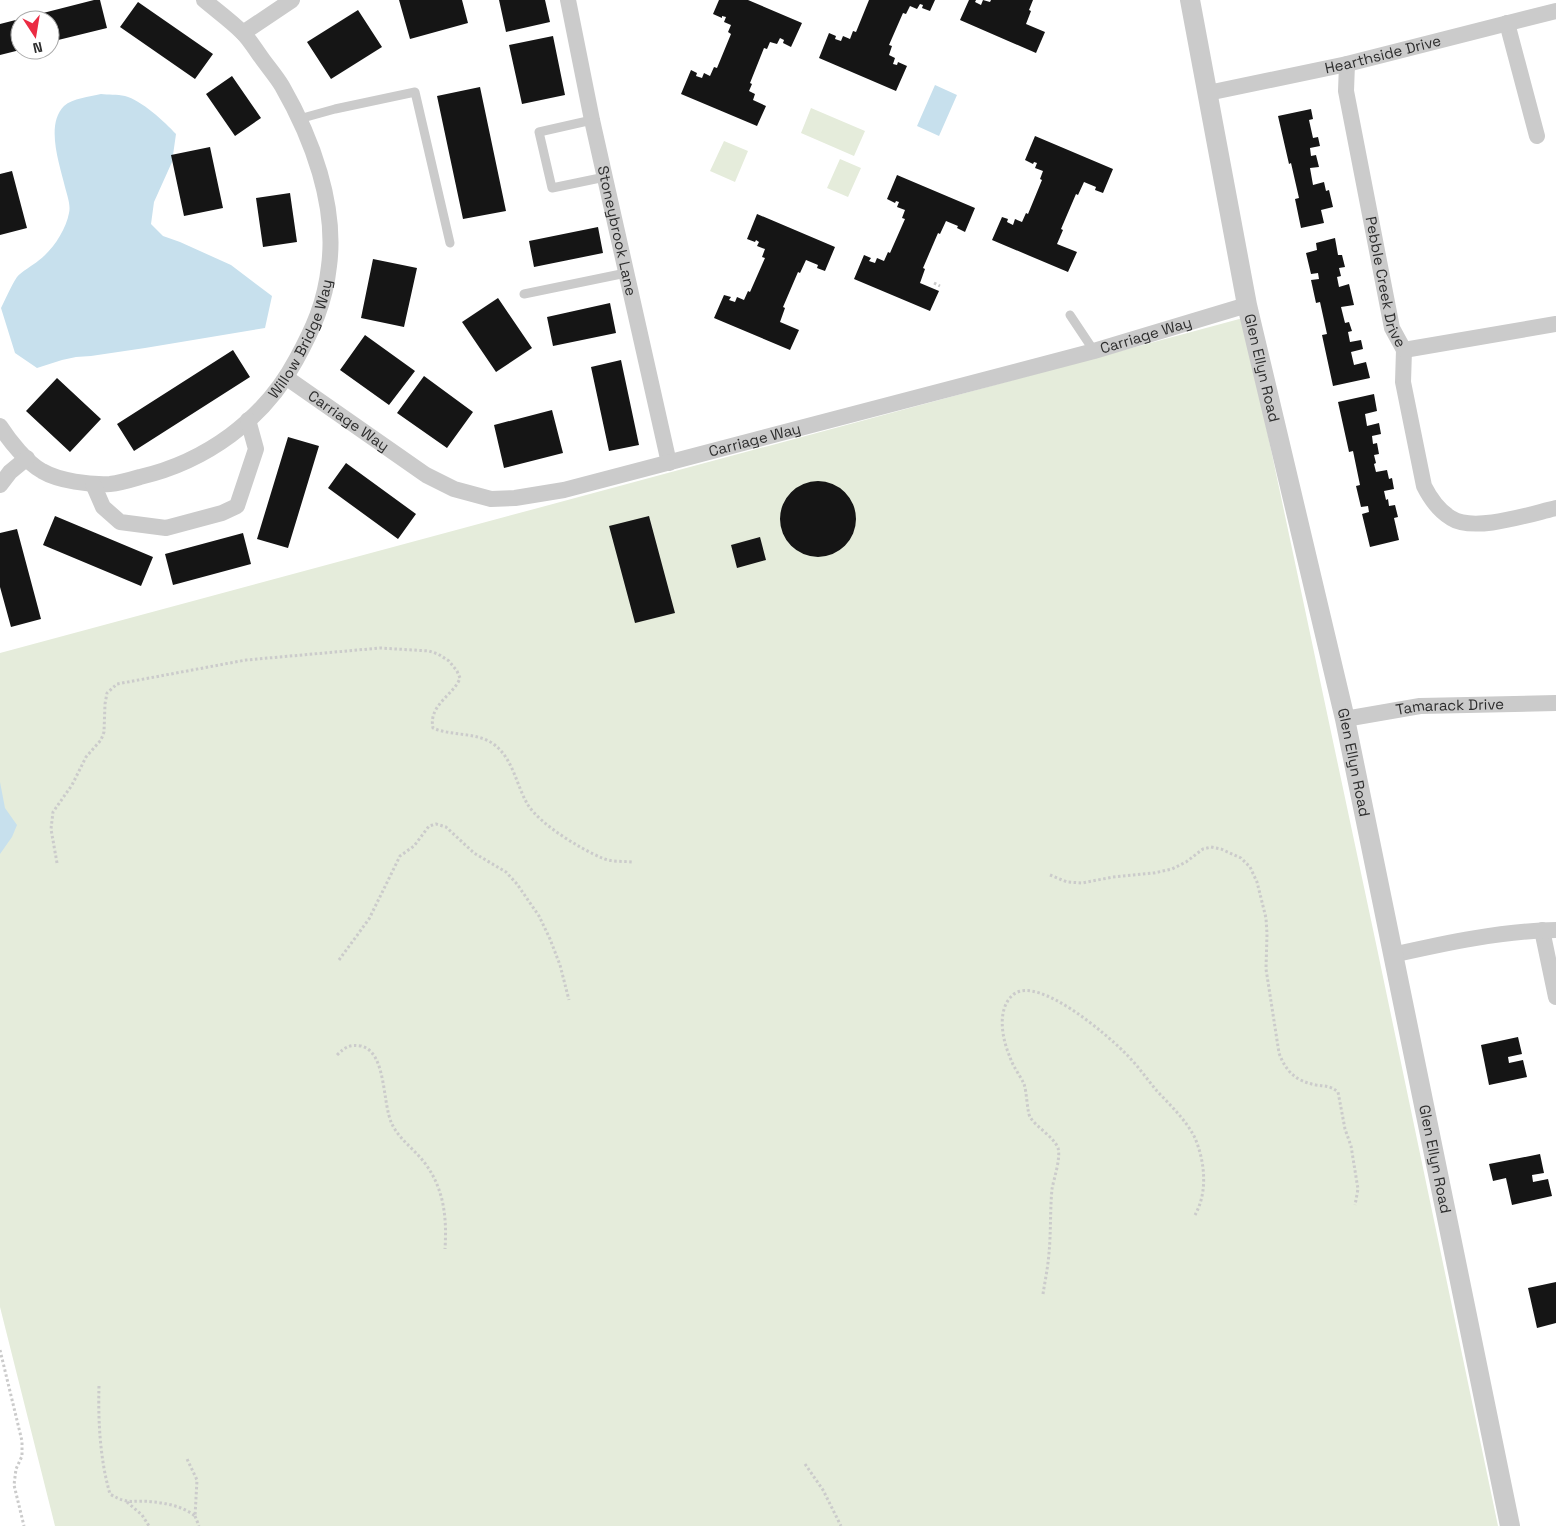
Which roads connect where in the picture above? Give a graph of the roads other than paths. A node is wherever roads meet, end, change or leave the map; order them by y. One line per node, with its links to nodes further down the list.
1 (204, 0): 7 (street, Willow Bridge Way)
2 (292, 0): 7 (street)
3 (568, 0): 11 (street, Stoneybrook Lane)
4 (1190, 0): 9 (street, Glen Ellyn Road)
5 (1556, 10): 6 (street, Hearthside Drive)
6 (1507, 23): 8 (street, Hearthside Drive); 12 (street)
7 (243, 33): 10 (street, Willow Bridge Way)
8 (1347, 64): 9 (street, Hearthside Drive); 20 (street, Pebble Creek Drive)
9 (1208, 93): 17 (street, Glen Ellyn Road)
10 (299, 119): 14 (lane); 22 (street, Willow Bridge Way)
11 (592, 120): 13 (street, Stoneybrook Lane); 13 (lane)
12 (1537, 136)
13 (605, 178): 15 (street, Stoneybrook Lane)
14 (450, 242)
15 (626, 273): 16 (lane); 26 (street, Stoneybrook Lane)
16 (524, 294)
17 (1247, 305): 21 (street, Carriage Way); 31 (street, Glen Ellyn Road)
18 (1070, 315): 21 (lane)
19 (1556, 324): 20 (street)
20 (1404, 350): 29 (street, Pebble Creek Drive)
21 (1094, 351): 26 (street, Carriage Way)
22 (287, 378): 23 (street, Willow Bridge Way); 26 (street, Carriage Way)
23 (248, 420): 27 (street, Willow Bridge Way); 27 (street)
24 (0, 426): 25 (street, Willow Bridge Way)
25 (27, 458): 27 (street, Willow Bridge Way); 28 (street)
26 (669, 463)
27 (93, 484)
28 (0, 485)
29 (1556, 508)
30 (1556, 703): 31 (street, Tamarack Drive)
31 (1345, 719): 33 (street, Glen Ellyn Road)
32 (1549, 930): 33 (street); 34 (street)
33 (1392, 955): 35 (street, Glen Ellyn Road)
34 (1556, 997)
35 (1510, 1526)

